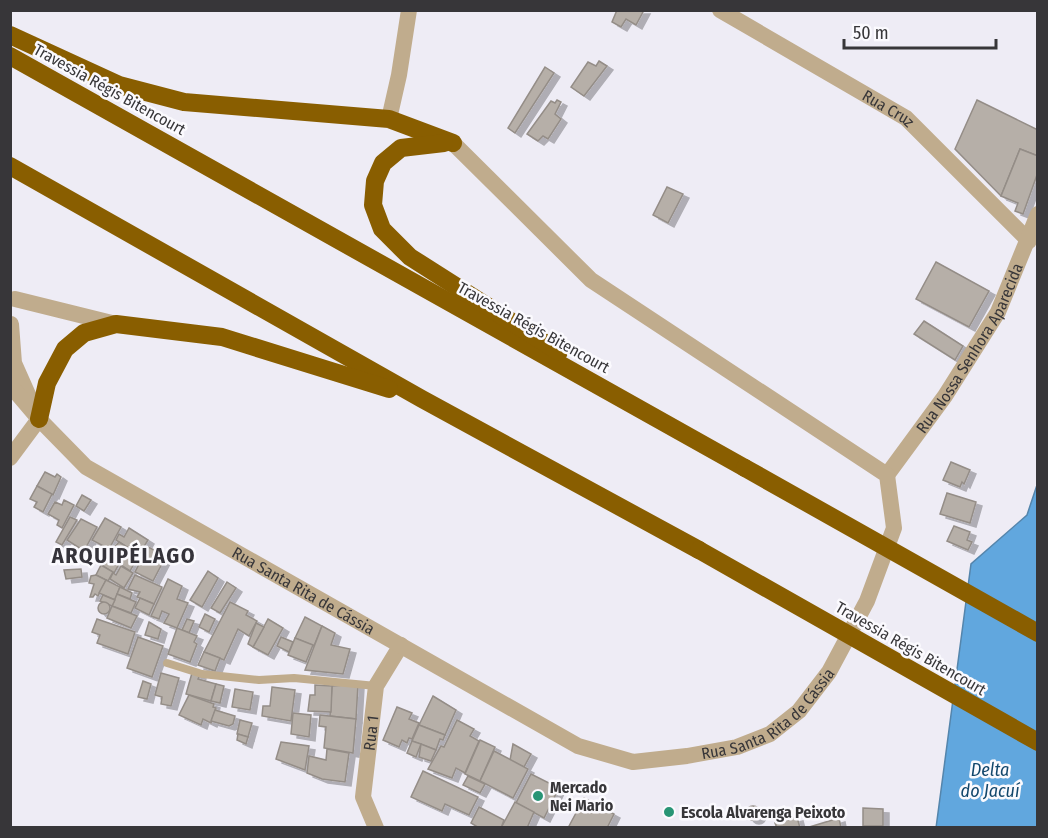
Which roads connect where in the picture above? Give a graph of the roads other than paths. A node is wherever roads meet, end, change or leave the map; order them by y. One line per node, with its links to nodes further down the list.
1 (409, 10): 5 (street)
2 (720, 10): 9 (street, Rua Cruz)
3 (10, 35): 5 (highway)
4 (10, 56): 14 (highway, Travessia Régis Bitencourt)
5 (389, 119): 6 (highway)
6 (453, 143): 14 (highway); 18 (street)
7 (10, 166): 15 (highway, Travessia Régis Bitencourt)
8 (1038, 214): 9 (street, Rua Nossa Senhora Aparecida)
9 (1029, 241): 18 (street, Rua Nossa Senhora Aparecida)
10 (13, 294): 11 (street); 12 (street)
11 (11, 324): 16 (street)
12 (116, 324): 15 (highway); 16 (highway)
13 (10, 385): 16 (street, Rua Santa Rita de Cássia)
14 (605, 389): 19 (highway, Travessia Régis Bitencourt, bridge)
15 (422, 399): 23 (highway, Travessia Régis Bitencourt, bridge)
16 (39, 419): 17 (street); 20 (street, Rua Santa Rita de Cássia)
17 (10, 458)
18 (887, 475): 20 (street, Rua Santa Rita de Cássia)
19 (1038, 633)
20 (401, 645): 22 (street, Rua 1)
21 (166, 663): 22 (lane)
22 (376, 686): 24 (street, Rua 1)
23 (1038, 742)
24 (376, 828)

